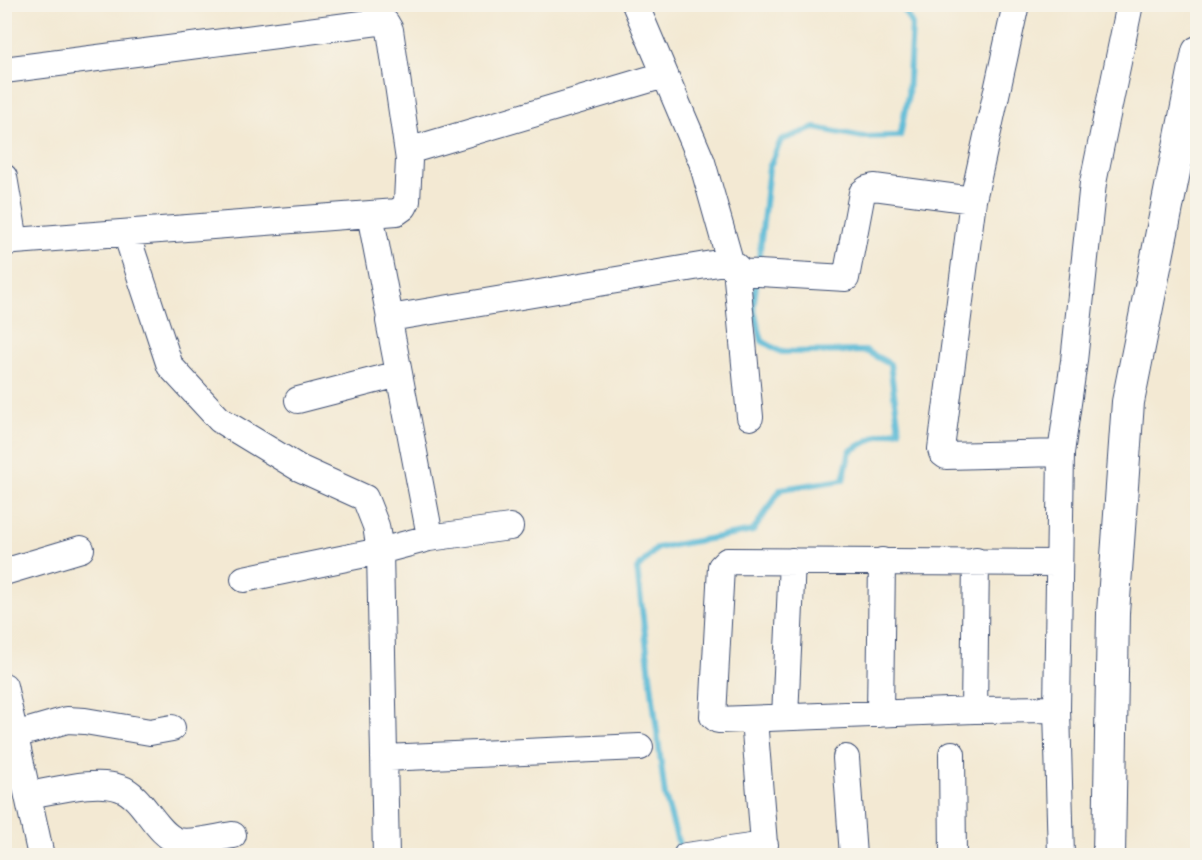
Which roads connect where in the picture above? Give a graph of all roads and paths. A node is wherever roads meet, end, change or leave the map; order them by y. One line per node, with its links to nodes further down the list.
1 (635, 4): 7 (street)
2 (1016, 4): 10 (street)
3 (1130, 5): 19 (street)
4 (384, 14): 6 (street); 8 (street)
5 (1197, 52): 51 (main road)
6 (4, 70)
7 (664, 75): 8 (street); 14 (street)
8 (408, 151): 11 (street)
9 (4, 177): 13 (street)
10 (974, 200): 14 (street); 19 (street)
11 (370, 214): 12 (street); 15 (street)
12 (126, 233): 13 (street); 23 (street)
13 (10, 242)
14 (742, 269): 15 (street); 18 (street)
15 (390, 318): 16 (street)
16 (399, 374): 17 (street); 21 (street)
17 (298, 400)
18 (750, 417)
19 (1061, 453): 27 (street)
20 (510, 527): 21 (street)
21 (429, 538): 23 (street)
22 (81, 549): 28 (street)
23 (380, 551): 29 (street); 40 (street)
24 (792, 561): 25 (street); 34 (street); 35 (street)
25 (882, 561): 26 (street); 33 (street)
26 (976, 561): 27 (street); 32 (street)
27 (1059, 563): 31 (street)
28 (4, 572)
29 (244, 579)
30 (4, 686): 38 (street)
31 (1057, 709): 32 (street); 50 (street)
32 (974, 710): 33 (street)
33 (880, 714): 34 (street)
34 (785, 717): 35 (street)
35 (754, 719): 44 (street)
36 (172, 728): 38 (street)
37 (640, 747): 40 (street)
38 (13, 751): 42 (street)
39 (952, 754): 49 (street)
40 (384, 758): 46 (street)
41 (846, 758): 48 (street)
42 (28, 795): 43 (street); 45 (street)
43 (233, 835)
44 (765, 850): 47 (street)
45 (41, 855)
46 (386, 855)
47 (686, 855)
48 (853, 855)
49 (953, 855)
50 (1061, 855)
51 (1109, 855)

